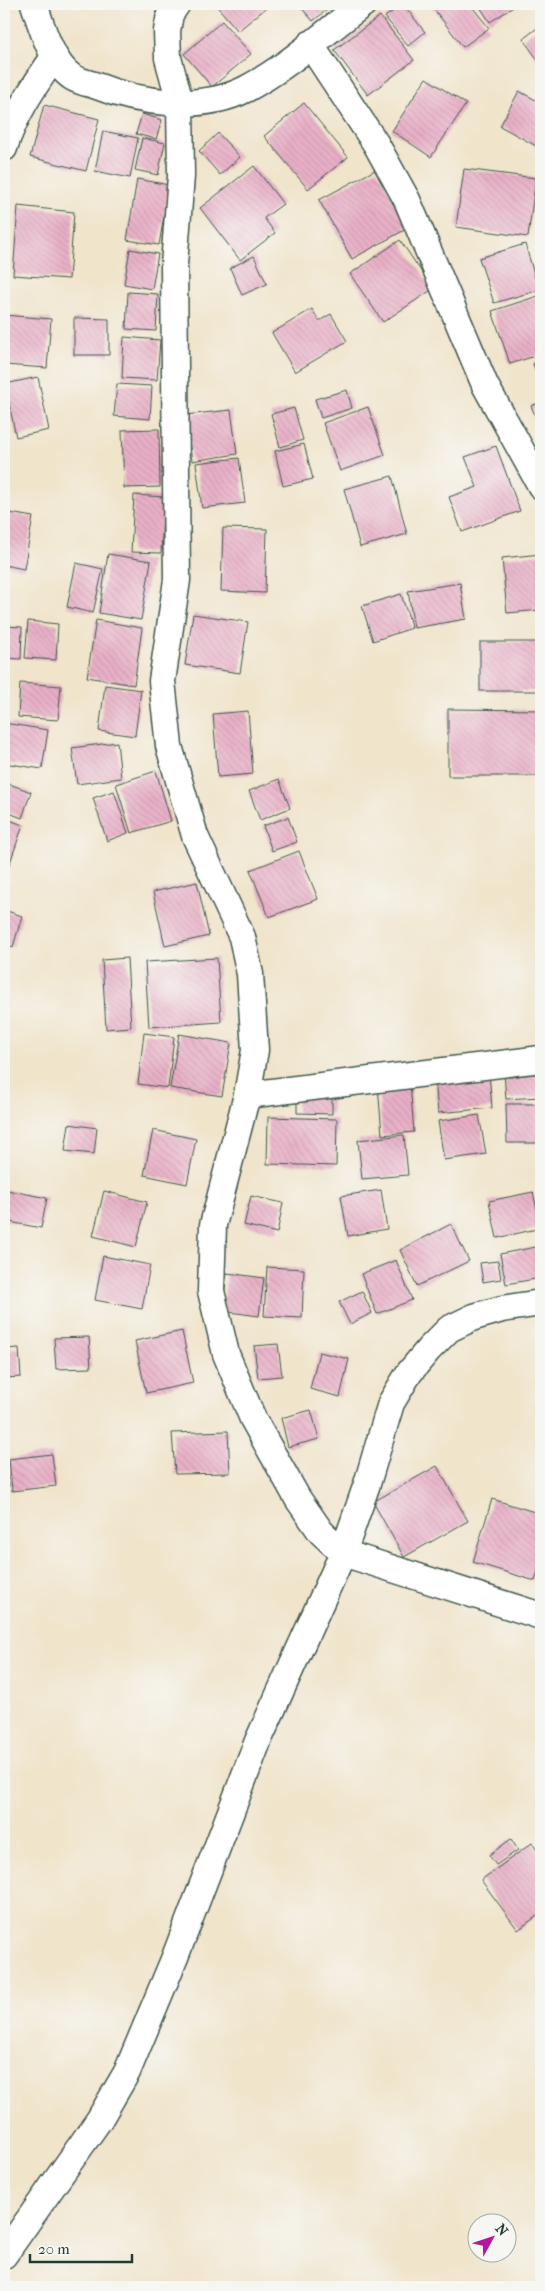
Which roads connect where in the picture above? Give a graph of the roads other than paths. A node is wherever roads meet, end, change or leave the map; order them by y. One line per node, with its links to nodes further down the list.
1 (34, 4): 5 (street)
2 (177, 4): 6 (street)
3 (363, 4): 4 (street)
4 (310, 44): 6 (street); 8 (street)
5 (54, 57): 6 (street); 7 (street)
6 (180, 102): 10 (street)
7 (4, 148)
8 (541, 486)
9 (541, 1059): 10 (street)
10 (247, 1095): 12 (street)
11 (541, 1303): 12 (street)
12 (343, 1553): 13 (street); 14 (street)
13 (541, 1616)
14 (4, 2255)

